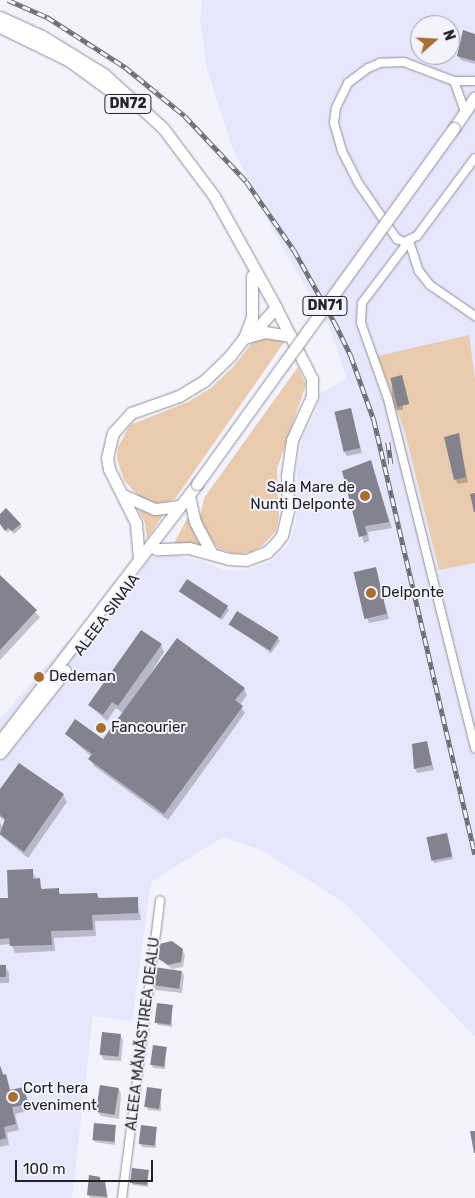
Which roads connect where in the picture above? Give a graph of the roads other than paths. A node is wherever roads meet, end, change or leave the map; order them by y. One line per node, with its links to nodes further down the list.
1 (0, 17): 9 (main road, DN72)
2 (0, 27): 8 (main road, DN72)
3 (454, 81): 4 (street); 5 (street); 7 (street)
4 (475, 81)
5 (471, 105): 15 (main road, ALEEA SINAIA / DN71, bridge)
6 (475, 158): 7 (street)
7 (409, 241): 10 (street); 21 (street)
8 (252, 276): 9 (main road, DN72); 11 (main road)
9 (274, 302): 11 (main road); 12 (main road); 13 (main road, DN72)
10 (475, 316)
11 (252, 317): 12 (main road)
12 (248, 336): 13 (main road); 14 (main road)
13 (291, 336): 18 (main road, DN72)
14 (123, 495): 16 (main road); 19 (main road)
15 (189, 496): 16 (main road, ALEEA SINAIA / DN71); 17 (main road, ALEEA SINAIA); 18 (main road)
16 (178, 506): 19 (main road, ALEEA SINAIA)
17 (156, 549): 18 (main road, DN72); 22 (main road, ALEEA SINAIA)
18 (212, 554)
19 (139, 559): 20 (main road, ALEEA SINAIA)
20 (0, 741)
21 (475, 748)
22 (0, 753)
23 (160, 900): 24 (street, ALEEA MĂNĂSTIREA DEALU)
24 (122, 1198)

